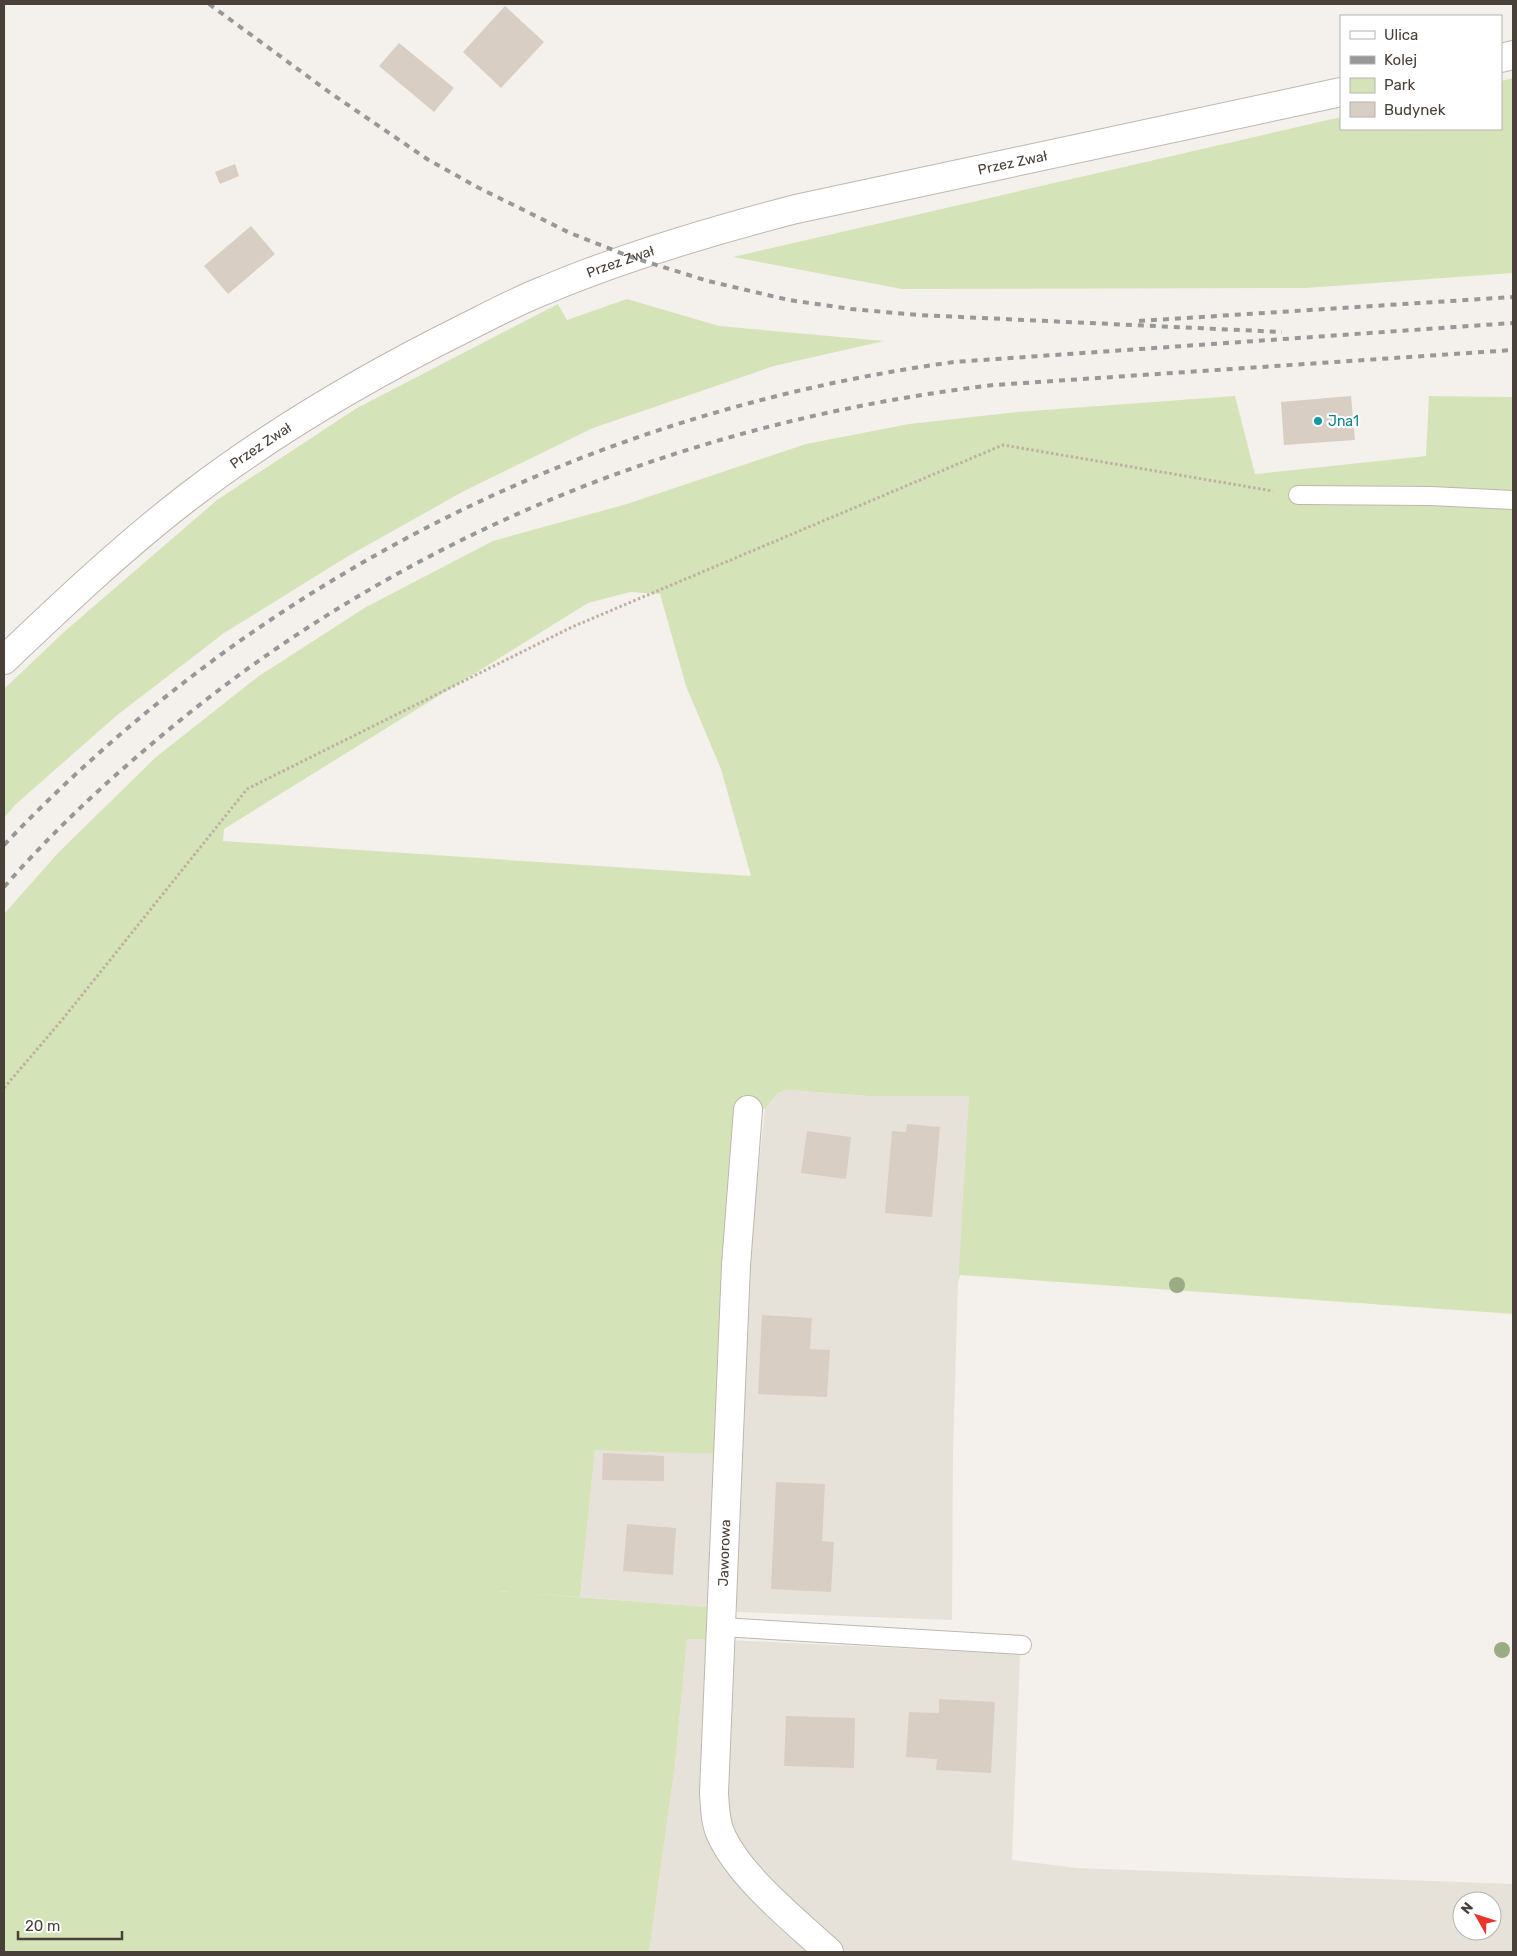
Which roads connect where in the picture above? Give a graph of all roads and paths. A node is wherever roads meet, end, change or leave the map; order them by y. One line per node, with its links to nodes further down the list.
1 (1340, 92): 4 (street, Przez Zwał)
2 (1298, 495): 3 (lane); 5 (path)
3 (1513, 500)
4 (4, 660)
5 (4, 1088)
6 (748, 1110): 7 (street, Jaworowa)
7 (721, 1627): 8 (lane); 9 (street, Jaworowa)
8 (1022, 1646)
9 (829, 1952)

